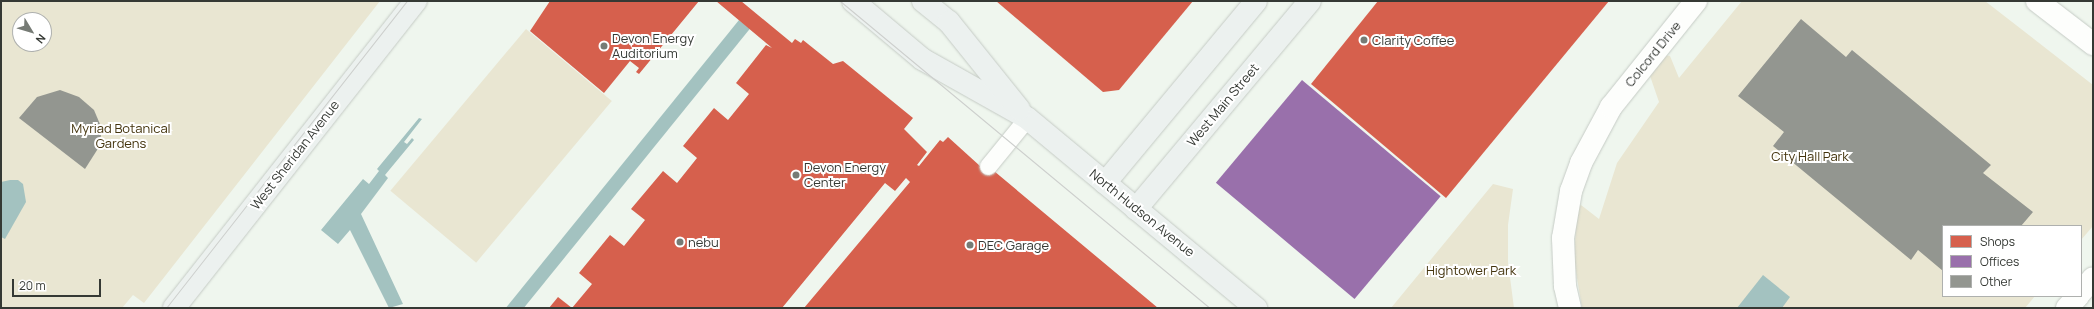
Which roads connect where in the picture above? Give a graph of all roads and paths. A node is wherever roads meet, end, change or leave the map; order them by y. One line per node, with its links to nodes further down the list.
1 (416, 1): 16 (main road, West Sheridan Avenue)
2 (853, 1): 9 (main road, North Hudson Avenue)
3 (924, 1): 9 (main road, North Hudson Avenue)
4 (1256, 1): 11 (main road)
5 (1310, 1): 12 (main road, West Main Street)
6 (1696, 1): 18 (street, Colcord Drive)
7 (2037, 1): 8 (street)
8 (2093, 44)
9 (1027, 118): 10 (lane); 11 (main road, North Hudson Avenue)
10 (988, 166)
11 (1105, 183): 12 (main road, North Hudson Avenue)
12 (1136, 209): 17 (main road, North Hudson Avenue)
13 (2093, 278): 14 (street)
14 (2082, 291)
15 (2077, 297): 19 (street)
16 (174, 308)
17 (1256, 308)
18 (1570, 308)
19 (2067, 308)

